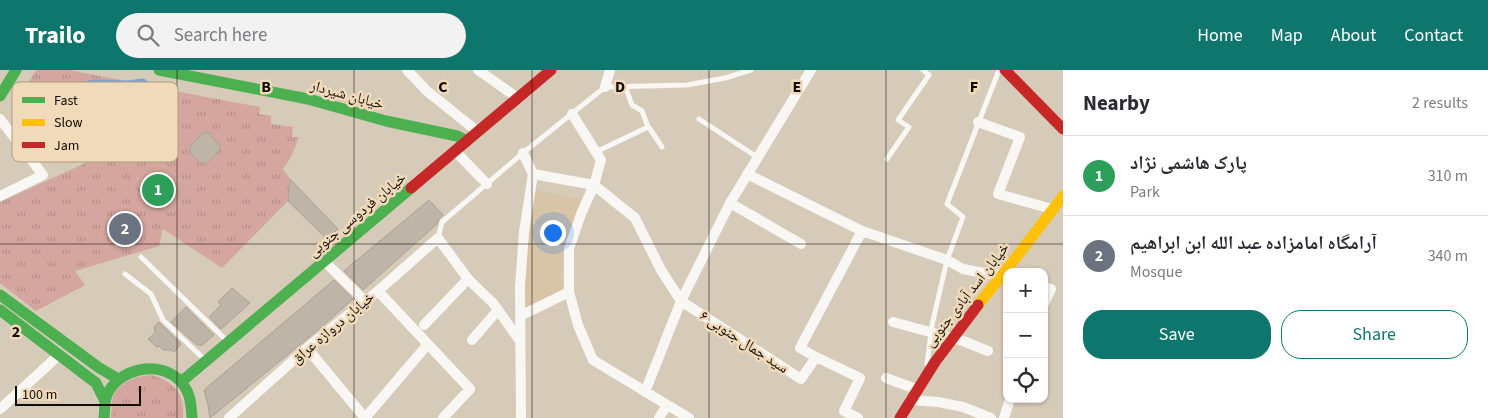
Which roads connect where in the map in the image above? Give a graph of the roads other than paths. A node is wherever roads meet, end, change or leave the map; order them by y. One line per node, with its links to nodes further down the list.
1 (16, 70): 15 (main road)
2 (159, 70): 12 (main road, خیابان شیردار)
3 (407, 70): 23 (street)
4 (478, 70): 16 (street)
5 (552, 70): 16 (main road, خیابان فردوسی جنوبی)
6 (610, 70): 14 (street)
7 (751, 70): 13 (lane)
8 (811, 70): 30 (street)
9 (922, 70): 31 (lane)
10 (999, 70): 20 (lane)
11 (1005, 70): 22 (main road)
12 (185, 72): 25 (main road, خیابان شیردار)
13 (625, 86): 14 (lane); 21 (lane)
14 (605, 87): 17 (lane)
15 (0, 96)
16 (518, 98): 23 (main road, خیابان فردوسی جنوبی)
17 (572, 114): 28 (street); 29 (lane)
18 (0, 118): 24 (street)
19 (699, 119): 30 (lane)
20 (978, 122): 40 (street); 45 (lane)
21 (648, 127): 26 (lane); 28 (lane)
22 (1063, 129)
23 (478, 132): 25 (main road, خیابان فردوسی جنوبی)
24 (12, 134)
25 (468, 141): 27 (main road, خیابان فردوسی جنوبی)
26 (662, 146)
27 (455, 151): 35 (street); 46 (main road, خیابان فردوسی جنوبی)
28 (596, 152): 36 (street)
29 (523, 153): 33 (street); 35 (lane)
30 (757, 157): 34 (street)
31 (887, 159)
32 (33, 162): 37 (street)
33 (533, 174): 36 (street); 59 (street)
34 (747, 174): 39 (street); 41 (street)
35 (487, 184): 42 (lane)
36 (594, 185): 53 (street); 56 (street)
37 (0, 196)
38 (1063, 196): 40 (main road, خیابان اسد آبادی جنوبی)
39 (730, 203): 43 (street); 56 (street)
40 (1052, 209): 47 (main road, خیابان اسد آبادی جنوبی)
41 (862, 231): 45 (street); 71 (street)
42 (438, 238): 51 (street); 52 (street, خیابان دروازه عراق)
43 (801, 244)
44 (141, 257): 66 (lane)
45 (947, 260): 49 (street); 62 (lane)
46 (324, 261): 55 (street); 66 (main road, خیابان فردوسی جنوبی)
47 (1009, 268)
48 (125, 274): 72 (lane)
49 (1003, 274)
50 (1003, 276): 63 (main road, خیابان اسد آبادی جنوبی)
51 (468, 279): 58 (street); 61 (street)
52 (378, 291): 55 (street, خیابان دروازه عراق); 67 (street)
53 (569, 292): 59 (street); 78 (street)
54 (0, 295): 74 (main road)
55 (365, 301): 68 (street, خیابان دروازه عراق)
56 (681, 301): 71 (street, سید جمال جنوبی ۶); 78 (street)
57 (0, 310): 70 (main road)
58 (498, 310): 64 (street); 65 (street)
59 (520, 316): 65 (street)
60 (894, 322): 62 (street)
61 (424, 326)
62 (931, 333): 63 (street); 73 (lane)
63 (951, 338): 69 (street); 73 (main road, خیابان اسد آبادی جنوبی)
64 (472, 340)
65 (520, 341): 89 (street)
66 (228, 342): 72 (main road, خیابان فردوسی جنوبی)
67 (428, 344): 87 (street); 88 (street)
68 (307, 348): 86 (street, خیابان دروازه عراق); 87 (street)
69 (988, 351)
70 (58, 355): 79 (main road); 83 (street)
71 (816, 357): 92 (street)
72 (206, 361): 76 (main road, خیابان فردوسی جنوبی)
73 (926, 372): 77 (main road, خیابان اسد آبادی جنوبی)
74 (118, 378): 76 (main road); 79 (main road)
75 (886, 378): 77 (street)
76 (181, 382): 84 (main road)
77 (916, 389): 80 (main road, خیابان اسد آبادی جنوبی)
78 (645, 392): 82 (street)
79 (105, 400): 85 (main road)
80 (910, 400): 93 (main road, خیابان اسد آبادی جنوبی); 94 (street)
81 (1009, 403): 95 (street)
82 (667, 406): 90 (street); 91 (street)
83 (0, 409)
84 (193, 416)
85 (104, 418)
86 (229, 418)
87 (365, 418)
88 (443, 418)
89 (521, 418)
90 (659, 418)
91 (689, 418)
92 (858, 418)
93 (900, 418)
94 (991, 418)
95 (1004, 418)

